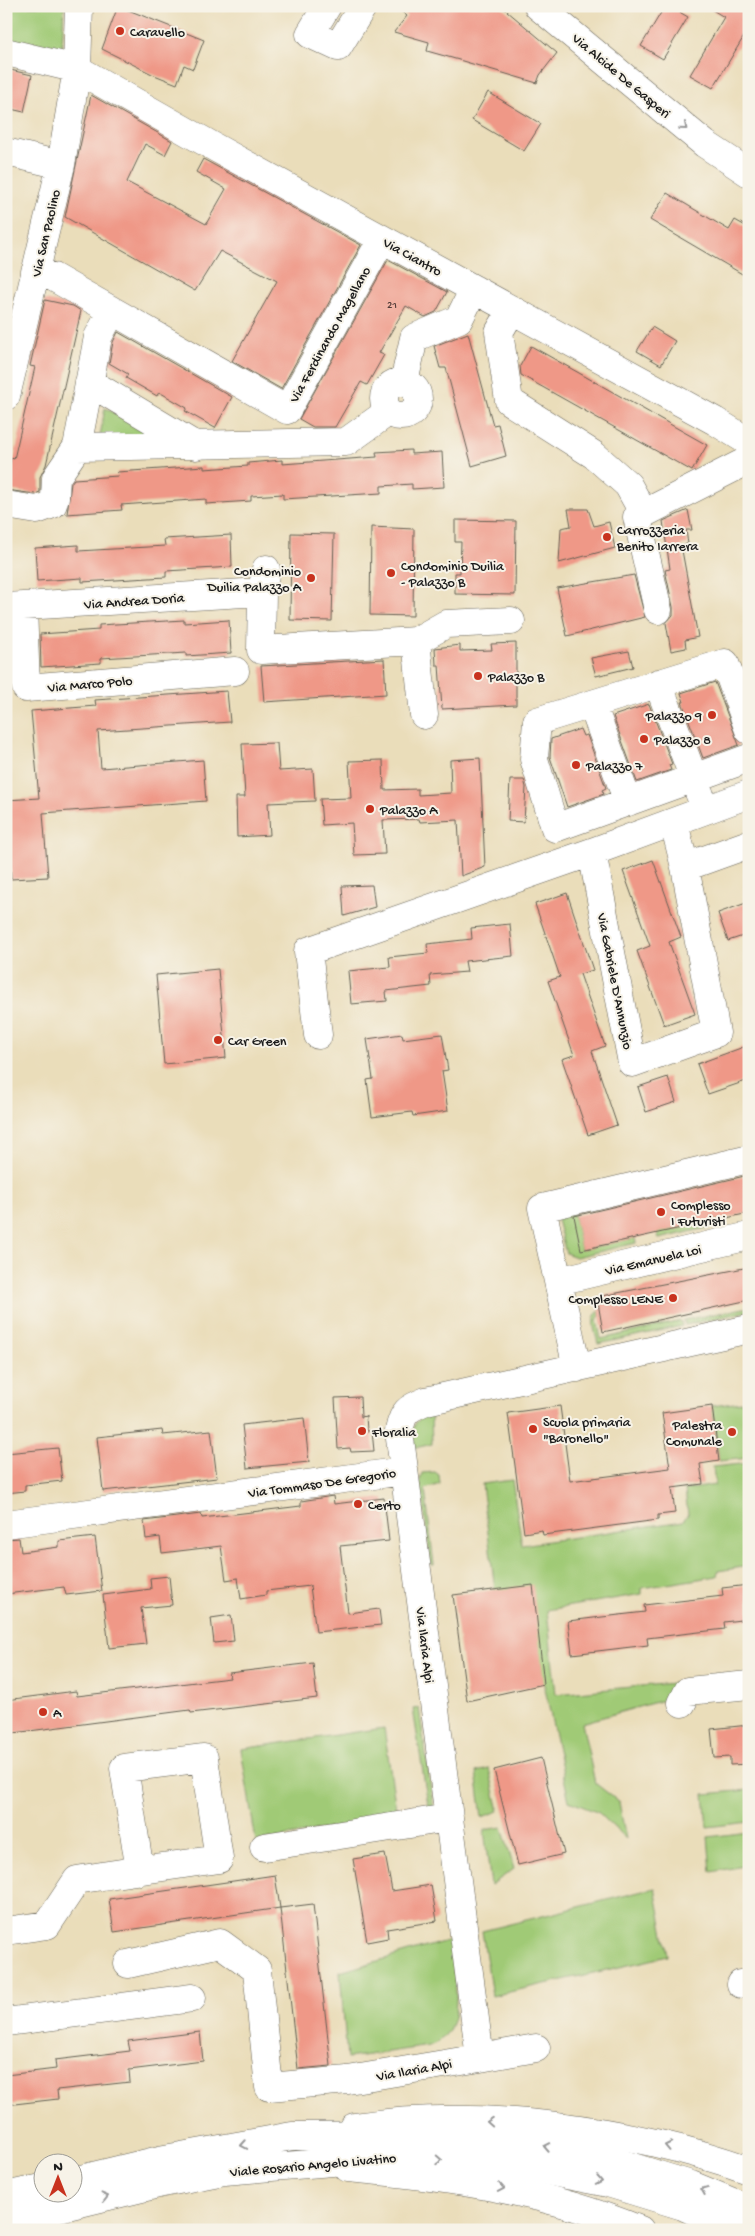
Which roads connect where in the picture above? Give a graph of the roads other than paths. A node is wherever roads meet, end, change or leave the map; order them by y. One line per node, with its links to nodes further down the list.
1 (79, 6): 6 (street, Via San Paolino)
2 (326, 6): 3 (street)
3 (363, 6)
4 (538, 6): 9 (street, Via Alcide De Gasperi, one-way to 9)
5 (6, 52): 6 (street, Via Ciantro)
6 (77, 69): 8 (street, Via San Paolino); 10 (street, Via Ciantro)
7 (6, 152): 8 (street)
8 (61, 165): 11 (street, Via San Paolino)
9 (749, 173)
10 (382, 239): 12 (street, Via Ciantro); 14 (street, Via Ferdinando Magellano)
11 (35, 272): 14 (street, Via Ferdinando Magellano); 16 (street, Via San Paolino)
12 (474, 289): 13 (street, Via Ciantro); 18 (street)
13 (512, 310): 17 (street, Via Ciantro); 22 (street)
14 (112, 311): 15 (street)
15 (89, 382): 18 (street); 19 (street)
16 (6, 396)
17 (749, 442)
18 (196, 446): 19 (street)
19 (76, 447): 21 (street)
20 (749, 460): 22 (street)
21 (6, 505)
22 (644, 514): 24 (street)
23 (15, 607): 26 (street, Via Andrea Doria); 27 (street, Via Marco Polo)
24 (658, 610)
25 (511, 621): 26 (street)
26 (407, 642): 30 (street)
27 (235, 671)
28 (658, 683): 29 (street); 31 (street); 33 (street)
29 (592, 704): 35 (street); 35 (street)
30 (424, 715)
31 (749, 730)
32 (749, 758): 33 (street)
33 (693, 778): 35 (street); 36 (street)
34 (749, 794): 36 (street)
35 (628, 802)
36 (705, 811): 37 (street)
37 (674, 823): 39 (street); 40 (street, Via Gabriele D'Annunzio)
38 (749, 844): 40 (street)
39 (592, 852): 40 (street, Via Gabriele D'Annunzio); 41 (street)
40 (685, 867)
41 (318, 1035)
42 (749, 1159): 44 (street)
43 (749, 1236): 44 (street, Via Emanuela Loi)
44 (558, 1280): 46 (street)
45 (749, 1329): 46 (street, Via Tommaso De Gregorio)
46 (577, 1368): 47 (street, Via Tommaso De Gregorio)
47 (404, 1471): 48 (street, Via Tommaso De Gregorio); 51 (street, Via Ilaria Alpi)
48 (6, 1524)
49 (749, 1685): 50 (street)
50 (682, 1703)
51 (448, 1818): 52 (street); 59 (street, Via Ilaria Alpi)
52 (264, 1847)
53 (140, 1871): 53 (street); 54 (street)
54 (6, 1931)
55 (128, 1964): 59 (street, Via Ilaria Alpi)
56 (192, 1998): 57 (street)
57 (6, 2022)
58 (536, 2048): 59 (street, Via Ilaria Alpi)
59 (480, 2058)
60 (292, 2136): 62 (street, one-way to 60); 63 (street, Viale Rosario Angelo Livatino, one-way to 63); 66 (street, Viale Rosario Angelo Livatino, one-way to 60)
61 (296, 2164): 67 (street, Viale Rosario Angelo Livatino, one-way to 61); 68 (street, one-way to 68); 69 (street, Viale Rosario Angelo Livatino, one-way to 69)
62 (749, 2170)
63 (82, 2179)
64 (32, 2190): 65 (street)
65 (6, 2196)
66 (749, 2209)
67 (6, 2222)
68 (640, 2230)
69 (735, 2230)

